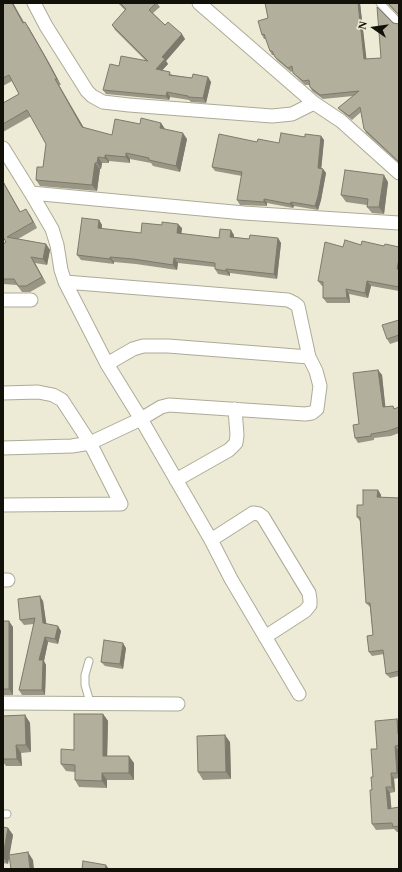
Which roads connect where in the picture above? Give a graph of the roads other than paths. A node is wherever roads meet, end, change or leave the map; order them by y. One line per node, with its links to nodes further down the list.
1 (34, 3): 5 (street)
2 (199, 3): 5 (street)
3 (380, 3): 4 (lane)
4 (399, 23)
5 (314, 103): 8 (street)
6 (3, 148): 7 (street)
7 (8, 167): 9 (street)
8 (399, 173)
9 (31, 193): 10 (street); 11 (street)
10 (399, 223)
11 (65, 282): 14 (street); 15 (street)
12 (3, 300): 13 (street)
13 (31, 300)
14 (309, 357): 15 (street); 17 (street)
15 (107, 364): 18 (street)
16 (3, 393): 19 (street)
17 (235, 410): 18 (street); 21 (street)
18 (141, 418): 19 (street); 21 (street)
19 (90, 443): 20 (street); 22 (street)
20 (3, 448)
21 (176, 480): 23 (street)
22 (3, 505)
23 (211, 540): 24 (street); 24 (street)
24 (264, 637): 26 (street)
25 (89, 661): 27 (lane)
26 (299, 694)
27 (90, 702): 28 (street); 29 (street)
28 (3, 703)
29 (178, 704)

